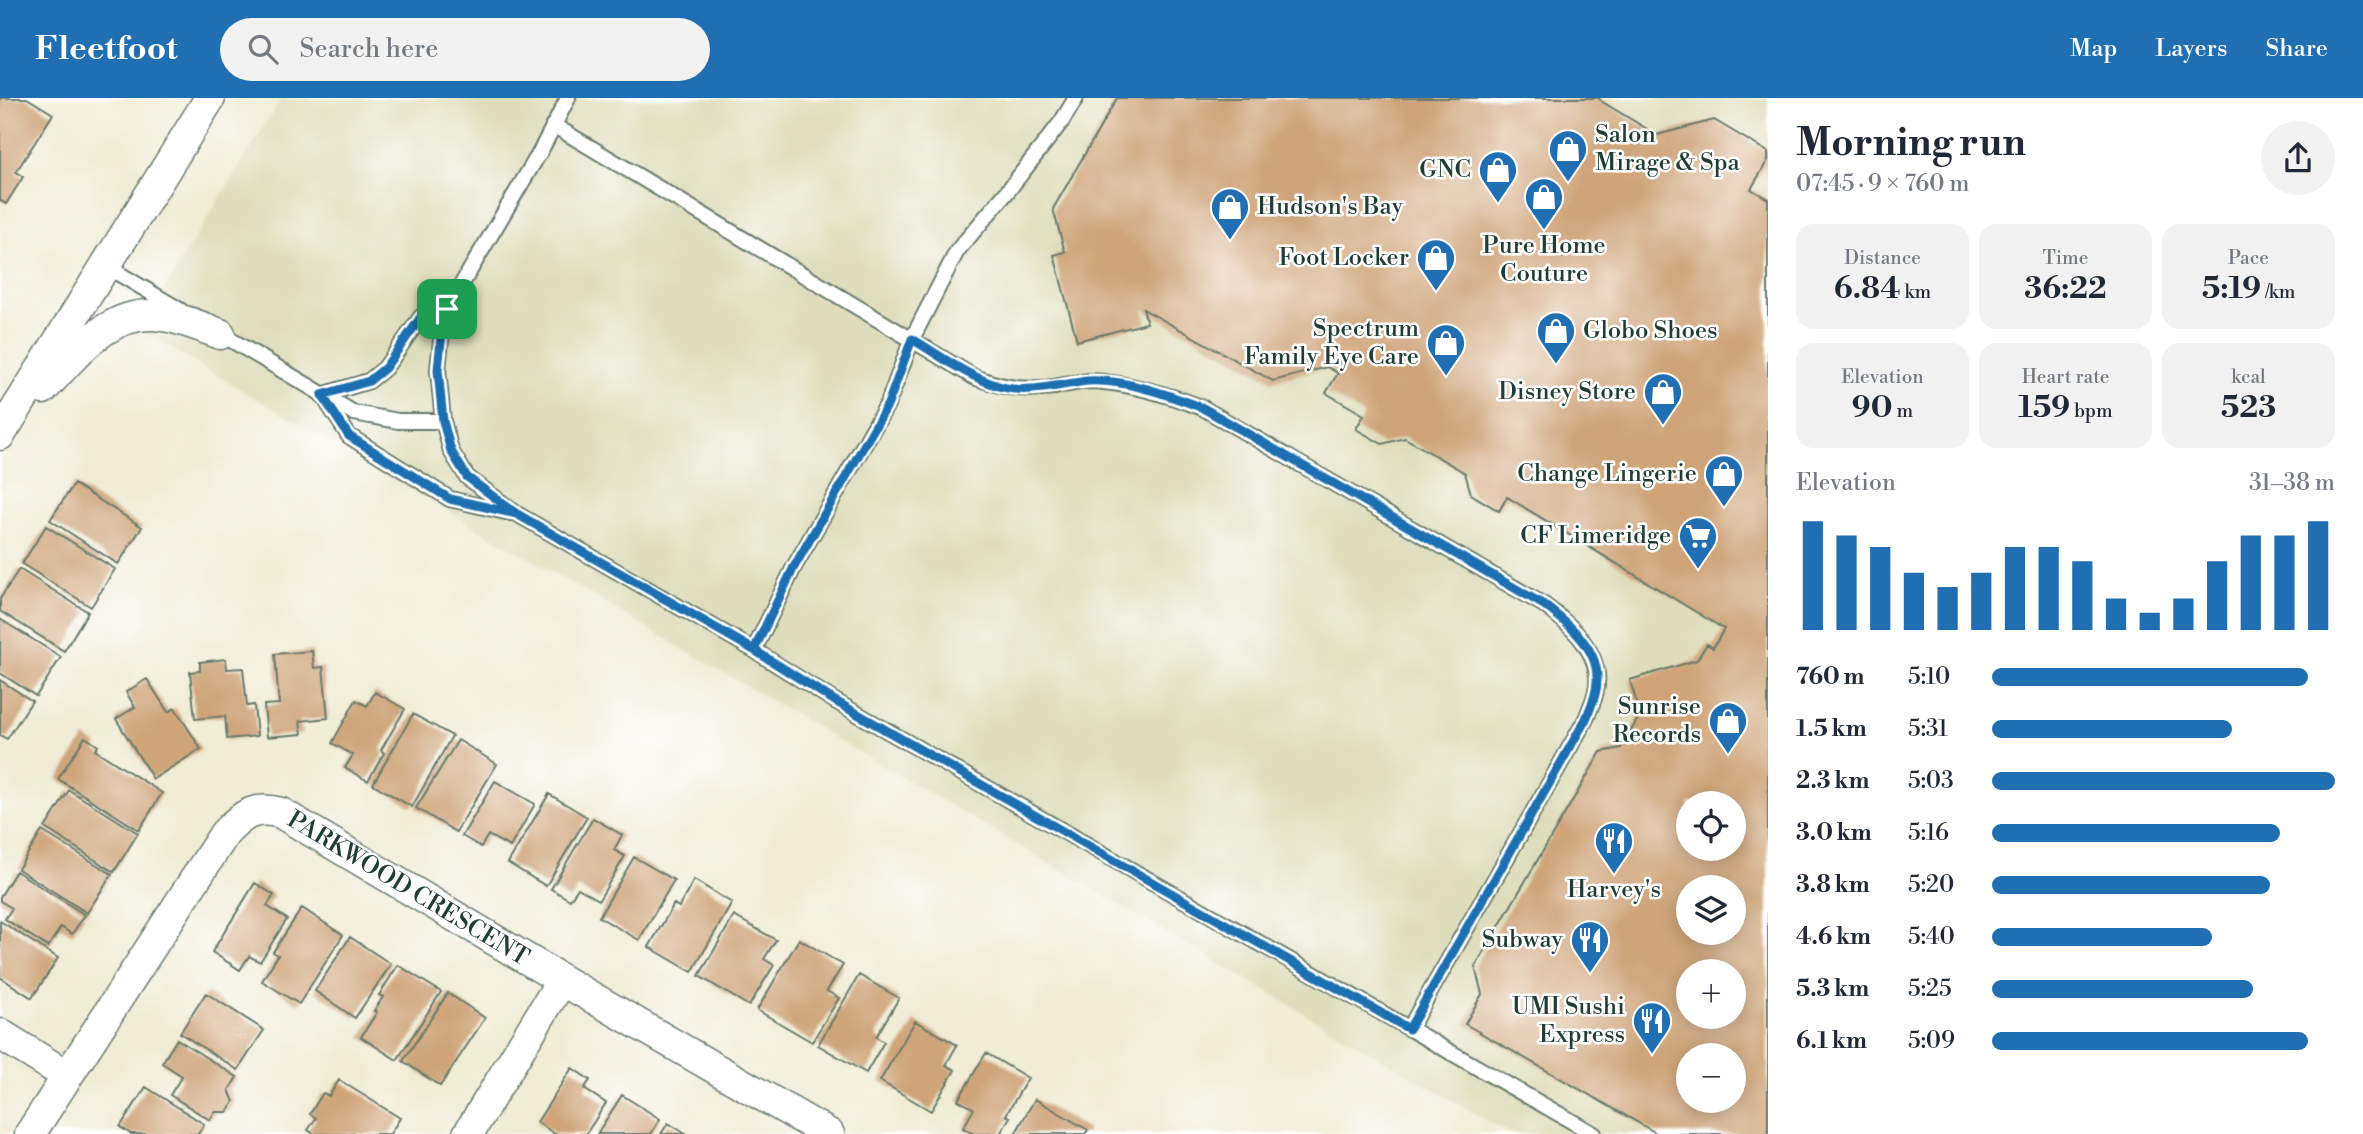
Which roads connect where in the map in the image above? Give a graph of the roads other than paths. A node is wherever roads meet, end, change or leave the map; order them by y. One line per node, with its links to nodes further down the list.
1 (210, 98): 5 (street)
2 (568, 98): 4 (lane)
3 (1076, 98): 8 (lane)
4 (553, 125): 6 (lane); 8 (lane)
5 (106, 266): 7 (lane); 11 (street)
6 (447, 309): 9 (lane); 10 (lane)
7 (220, 334): 9 (lane); 11 (street)
8 (912, 339): 13 (lane); 15 (lane)
9 (322, 395): 10 (lane); 12 (lane)
10 (443, 421): 12 (lane)
11 (1, 434)
12 (517, 514): 13 (lane)
13 (754, 650): 15 (lane)
14 (562, 980): 17 (street, PARKWOOD CRESCENT); 19 (street); 20 (street, PARKWOOD CRESCENT)
15 (1409, 1029): 21 (lane)
16 (0, 1034): 17 (street)
17 (66, 1075): 18 (street, PARKWOOD CRESCENT)
18 (30, 1134)
19 (468, 1134)
20 (829, 1134)
21 (1594, 1134)

